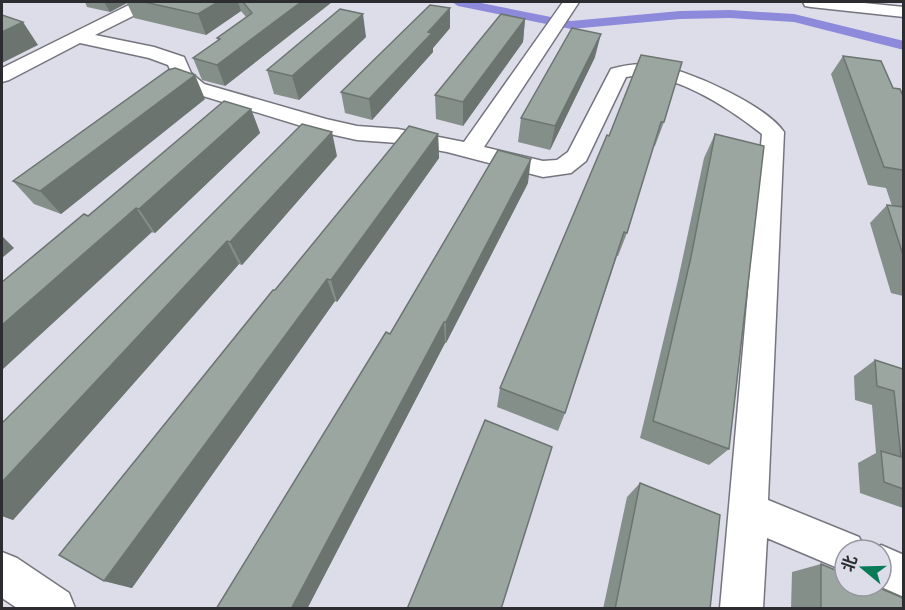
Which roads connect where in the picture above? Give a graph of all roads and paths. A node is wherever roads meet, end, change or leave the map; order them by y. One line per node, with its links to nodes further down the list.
1 (147, 2): 5 (street)
2 (571, 2): 7 (street)
3 (812, 2): 4 (street)
4 (903, 12)
5 (76, 37): 6 (street); 7 (street)
6 (2, 76)
7 (470, 151): 8 (street)
8 (750, 512): 9 (street); 12 (street)
9 (833, 546)
10 (2, 573): 11 (street)
11 (54, 609)
12 (742, 609)

